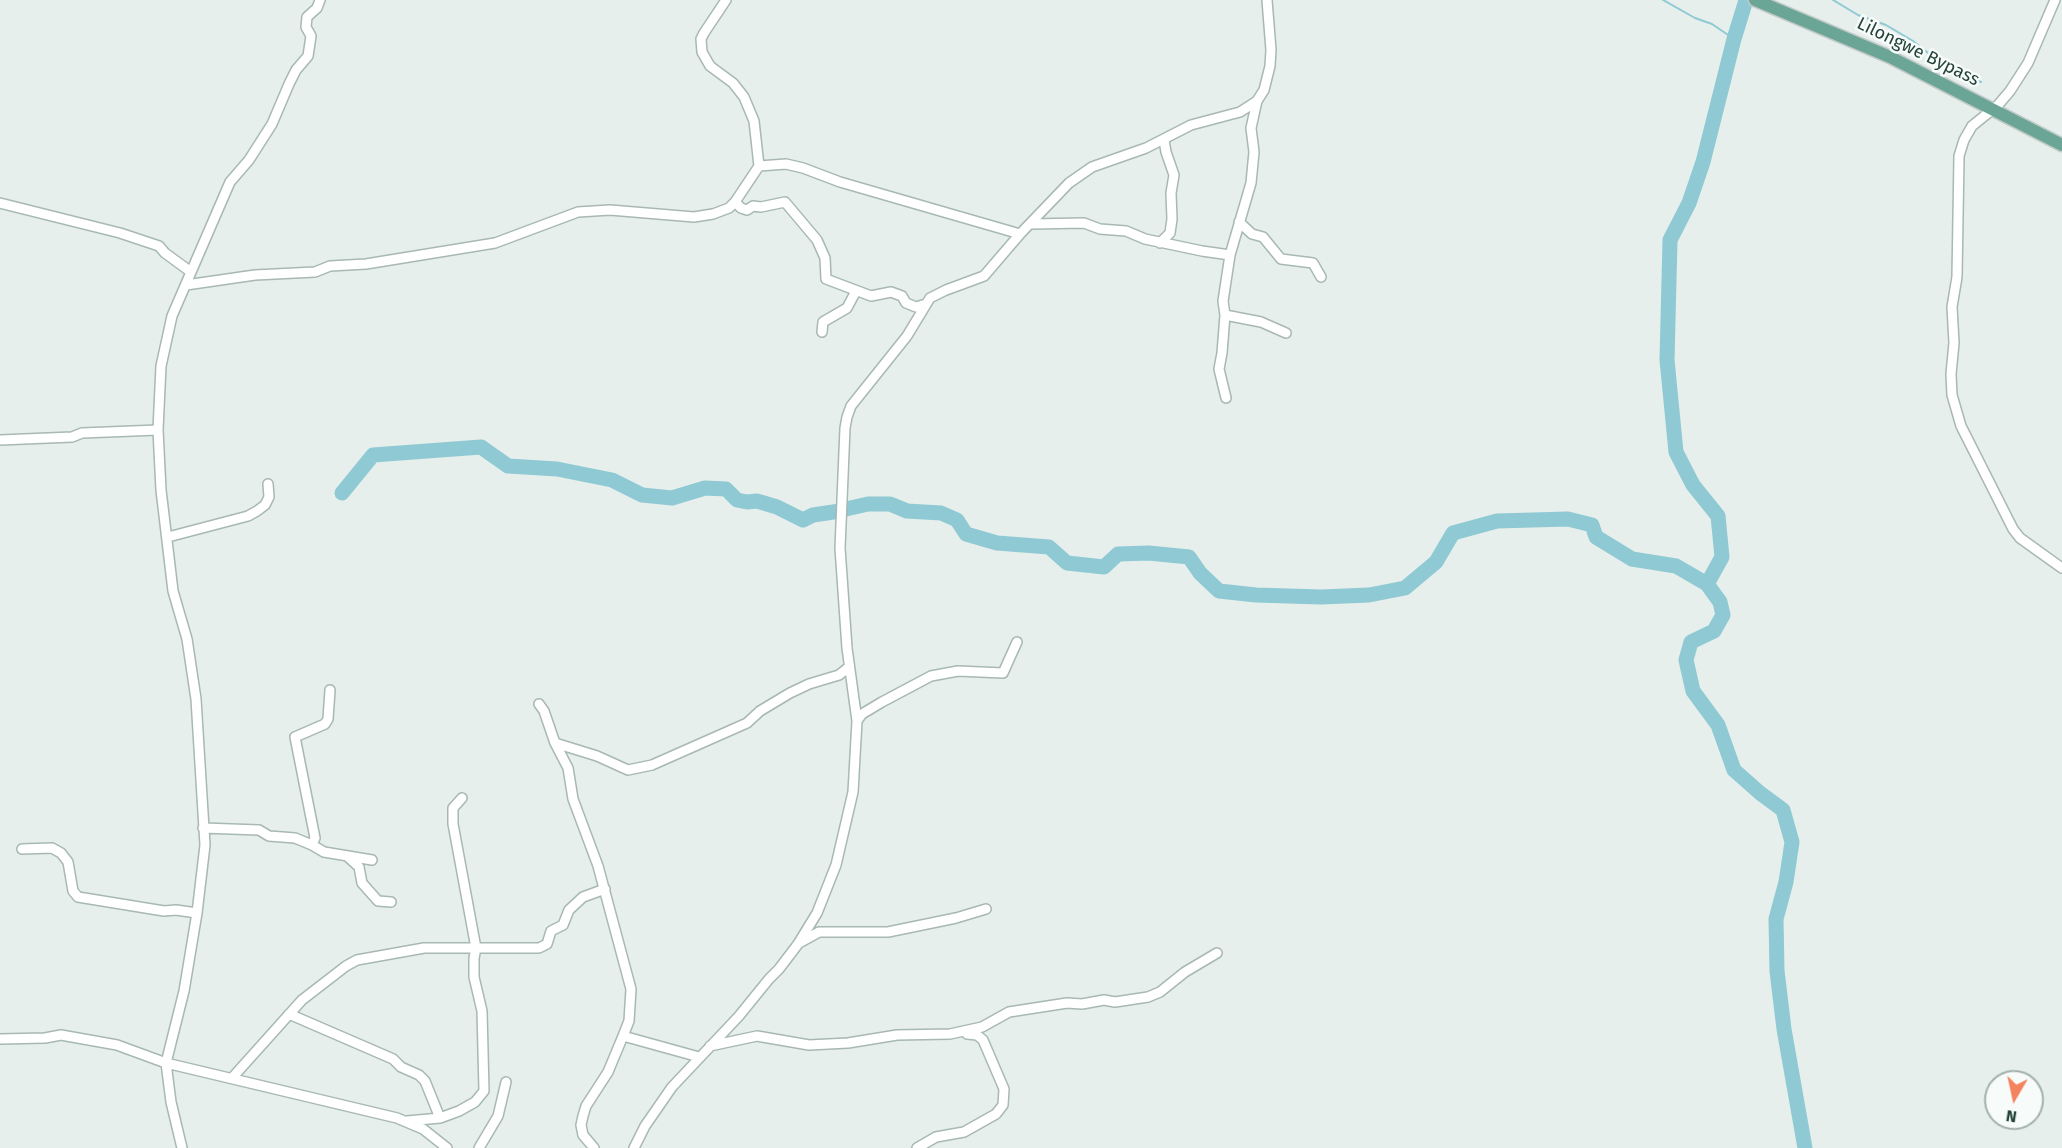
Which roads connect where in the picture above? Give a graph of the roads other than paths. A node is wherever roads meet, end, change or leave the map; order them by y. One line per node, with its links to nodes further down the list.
1 (320, 0): 18 (street)
2 (726, 0): 10 (street)
3 (1267, 0): 6 (street)
4 (2055, 0): 7 (street)
5 (1759, 2): 7 (main road, Lilongwe Bypass)
6 (1257, 101): 8 (street); 13 (street)
7 (1994, 109): 9 (main road, Lilongwe Bypass); 31 (street)
8 (1164, 140): 14 (street); 16 (street)
9 (2062, 145)
10 (759, 166): 11 (street); 15 (street)
11 (735, 202): 20 (street); 21 (street)
12 (0, 203): 18 (street)
13 (1239, 222): 17 (street); 19 (street)
14 (1031, 224): 15 (street); 16 (street)
15 (1020, 234): 22 (street)
16 (1160, 243): 17 (street)
17 (1230, 255): 23 (street)
18 (190, 272): 20 (street)
19 (1321, 277)
20 (186, 285): 27 (street)
21 (856, 291): 22 (street); 24 (street)
22 (926, 304): 33 (street)
23 (1225, 315): 25 (street); 26 (street)
24 (822, 332)
25 (1286, 333)
26 (1226, 398)
27 (158, 430): 28 (street); 30 (street)
28 (0, 440)
29 (268, 484): 30 (street)
30 (168, 537): 39 (street)
31 (2062, 568)
32 (1017, 642): 36 (street)
33 (849, 667): 36 (street); 37 (street)
34 (330, 690): 40 (street)
35 (539, 704): 37 (street)
36 (857, 721): 48 (street)
37 (555, 743): 44 (street)
38 (462, 798): 49 (street)
39 (203, 828): 40 (street); 47 (street)
40 (312, 845): 42 (street)
41 (22, 849): 47 (street)
42 (347, 856): 43 (street); 45 (street)
43 (372, 860)
44 (605, 889): 49 (street); 53 (street)
45 (391, 902)
46 (986, 909): 48 (street)
47 (197, 913): 57 (street)
48 (798, 944): 55 (street)
49 (476, 948): 51 (street); 60 (street)
50 (1217, 953): 52 (street)
51 (289, 1014): 58 (street); 60 (street)
52 (950, 1034): 55 (street); 67 (street)
53 (623, 1036): 56 (street); 65 (street)
54 (0, 1039): 57 (street)
55 (710, 1046): 56 (street)
56 (699, 1057): 66 (street)
57 (166, 1063): 58 (street); 62 (street)
58 (232, 1078): 61 (street)
59 (506, 1082): 64 (street)
60 (440, 1118): 61 (street)
61 (406, 1121): 63 (street)
62 (182, 1148)
63 (447, 1148)
64 (479, 1148)
65 (594, 1148)
66 (633, 1148)
67 (917, 1148)

